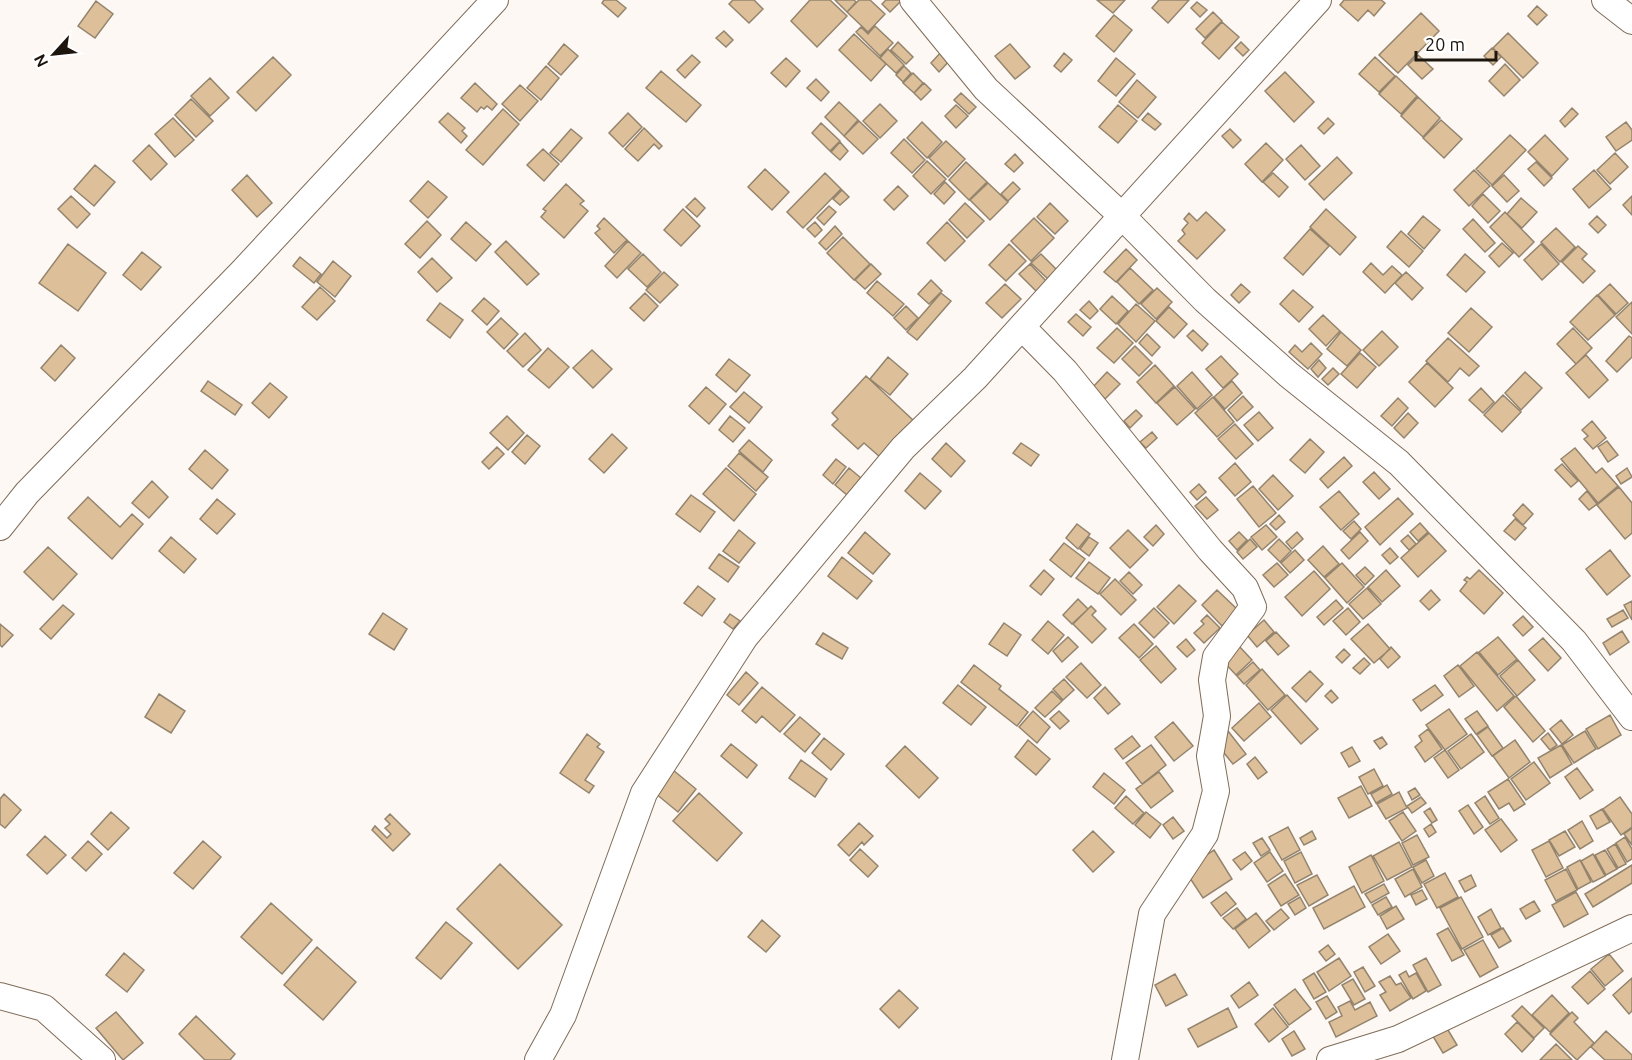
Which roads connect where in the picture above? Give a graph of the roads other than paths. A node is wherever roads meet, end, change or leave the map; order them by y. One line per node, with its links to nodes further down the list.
1 (495, 0): 8 (street)
2 (913, 0): 6 (street)
3 (1318, 0): 6 (street)
4 (1605, 0): 5 (street)
5 (1632, 21)
6 (1122, 216): 7 (street); 9 (street)
7 (1022, 327): 14 (street); 15 (street)
8 (0, 527)
9 (1632, 717)
10 (1632, 928): 12 (street)
11 (0, 996): 13 (street)
12 (1398, 1038): 16 (street); 17 (street)
13 (102, 1060)
14 (538, 1060)
15 (1125, 1060)
16 (1330, 1060)
17 (1377, 1060)

